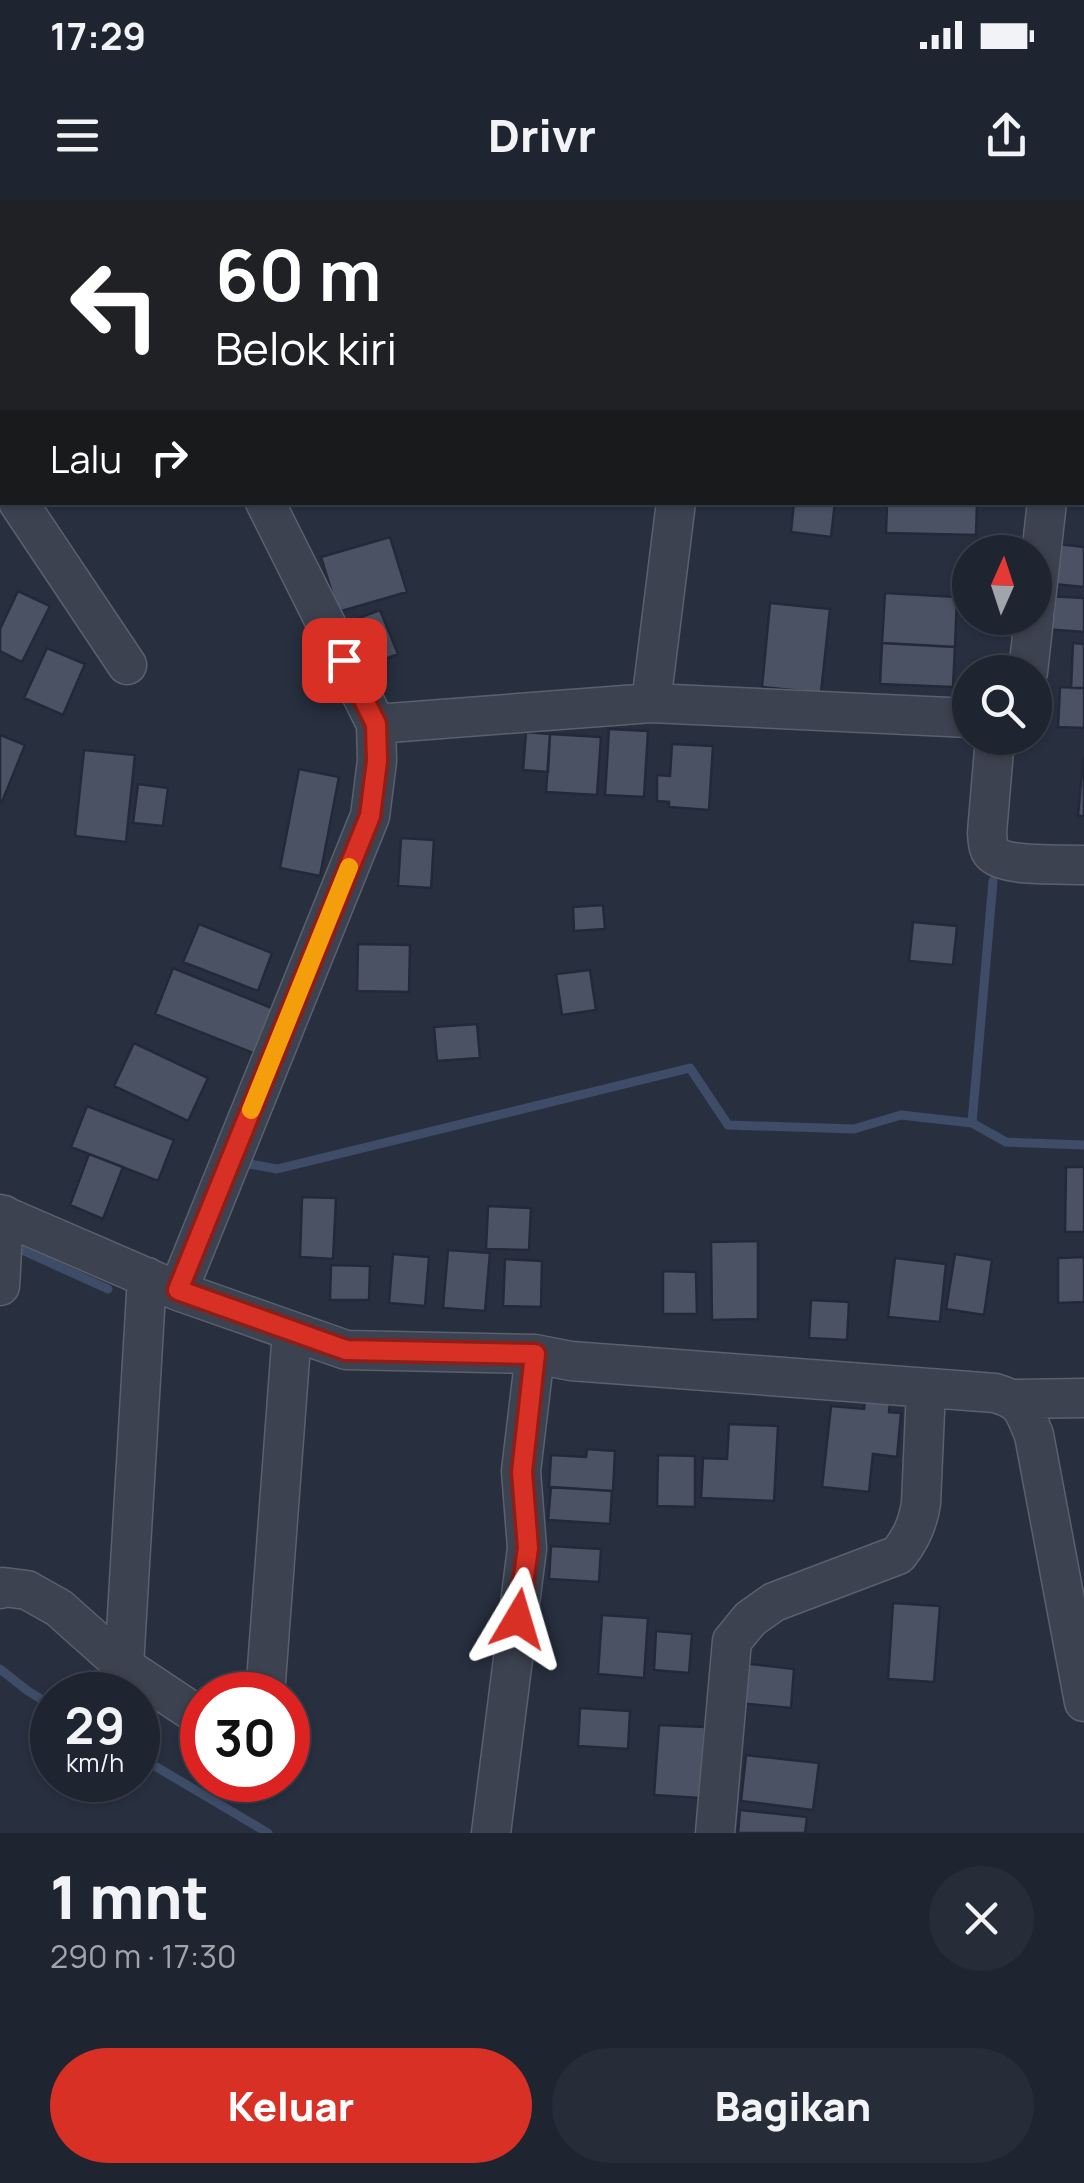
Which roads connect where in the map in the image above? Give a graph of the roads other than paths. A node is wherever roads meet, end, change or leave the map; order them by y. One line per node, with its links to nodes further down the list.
1 (20, 505): 6 (street)
2 (266, 505): 9 (street)
3 (676, 505): 7 (street)
4 (1047, 505): 5 (street)
5 (1043, 535)
6 (127, 665)
7 (651, 703): 8 (street); 9 (street)
8 (952, 717)
9 (376, 724): 13 (street)
10 (994, 755): 11 (street)
11 (1084, 865)
12 (2, 1215): 13 (street); 14 (street)
13 (162, 1284): 15 (street); 21 (street)
14 (0, 1286)
15 (292, 1331): 16 (street); 22 (street)
16 (535, 1354): 17 (street); 25 (street)
17 (926, 1389): 19 (street); 26 (street)
18 (1084, 1398): 19 (street)
19 (1014, 1399): 23 (street)
20 (0, 1589): 21 (street)
21 (124, 1666): 24 (street)
22 (266, 1672)
23 (1084, 1702)
24 (180, 1703)
25 (491, 1833)
26 (716, 1833)

